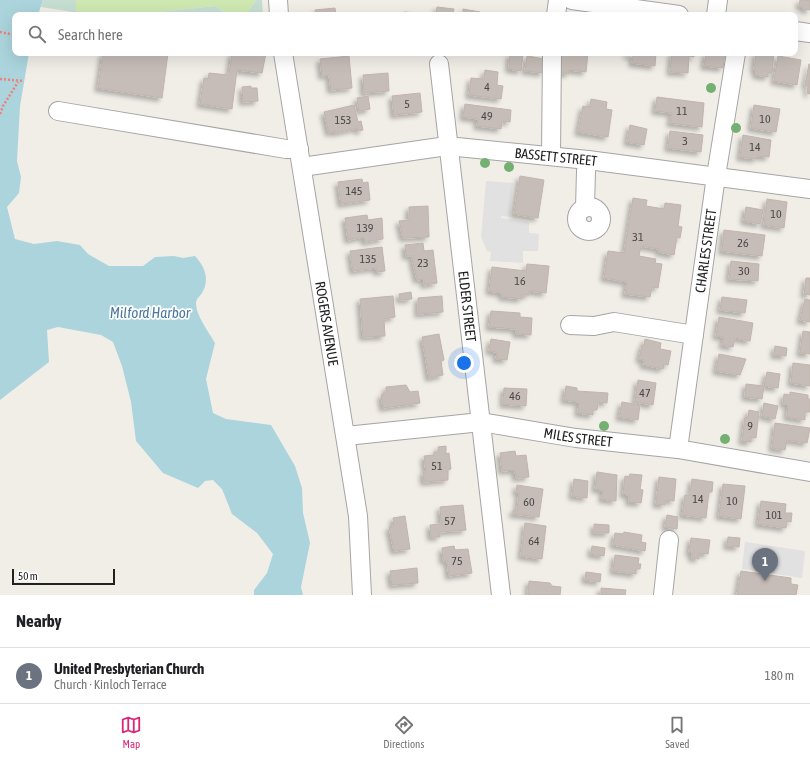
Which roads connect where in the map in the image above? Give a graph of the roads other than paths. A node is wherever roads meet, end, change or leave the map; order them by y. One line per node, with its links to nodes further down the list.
1 (278, 0): 5 (street)
2 (558, 0): 6 (street)
3 (577, 0): 7 (street)
4 (718, 0): 8 (street)
5 (279, 12)
6 (556, 12)
7 (659, 12)
8 (716, 12)
9 (798, 31): 10 (street)
10 (810, 33)
11 (284, 56): 17 (street, ROGERS AVENUE)
12 (552, 56): 18 (street)
13 (736, 56): 21 (street, CHARLES STREET)
14 (439, 64): 16 (street, ELDER STREET)
15 (58, 111): 17 (street)
16 (447, 146): 18 (street, BASSETT STREET); 20 (street, BASSETT STREET); 26 (street, ELDER STREET)
17 (299, 149): 20 (street, ROGERS AVENUE)
18 (551, 156): 19 (street, BASSETT STREET)
19 (588, 160): 21 (street, BASSETT STREET); 23 (street)
20 (302, 167): 27 (street, ROGERS AVENUE)
21 (716, 176): 22 (street, BASSETT STREET); 25 (street, CHARLES STREET)
22 (810, 189)
23 (585, 208)
24 (570, 325): 25 (street)
25 (694, 334): 28 (street, CHARLES STREET)
26 (481, 422): 27 (street, MILES STREET); 28 (street, MILES STREET); 32 (street, ELDER STREET)
27 (346, 436): 31 (street, ROGERS AVENUE)
28 (678, 449): 29 (street, MILES STREET)
29 (810, 472)
30 (669, 540): 33 (street)
31 (362, 595)
32 (502, 595)
33 (663, 595)

